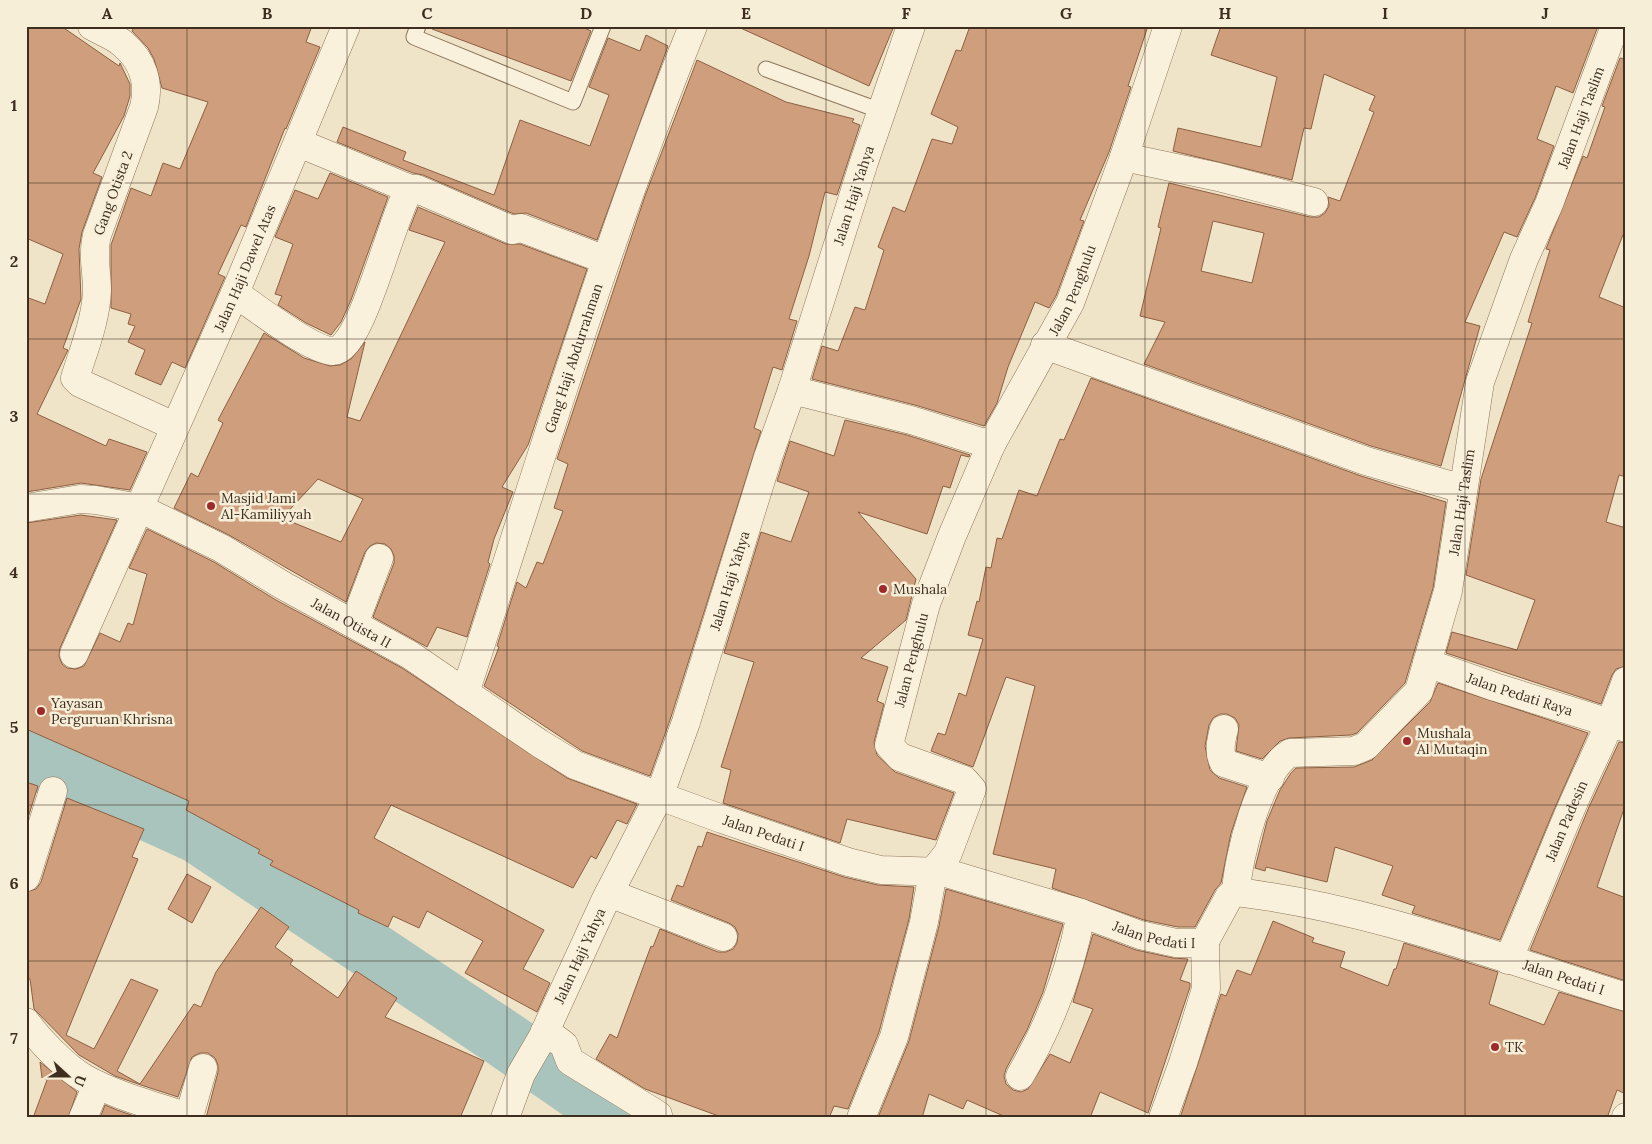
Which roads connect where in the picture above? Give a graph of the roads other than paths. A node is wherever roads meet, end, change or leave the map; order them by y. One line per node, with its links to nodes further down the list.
1 (92, 26): 19 (street, Gang Otista 2)
2 (346, 26): 11 (street, Jalan Haji Dawel Atas)
3 (418, 26): 4 (lane)
4 (603, 26)
5 (693, 26): 15 (street, Gang Haji Abdurrahman)
6 (911, 26): 10 (street, Jalan Haji Yahya)
7 (1168, 26): 12 (street, Jalan Penghulu)
8 (1615, 26): 21 (street, Jalan Haji Taslim)
9 (766, 69): 10 (lane)
10 (881, 111): 18 (street, Jalan Haji Yahya)
11 (299, 143): 13 (street); 16 (street, Jalan Haji Dawel Atas)
12 (1124, 156): 14 (street); 17 (street, Jalan Penghulu)
13 (410, 189): 15 (street); 16 (street)
14 (1314, 202)
15 (606, 260): 29 (street, Gang Haji Abdurrahman)
16 (235, 293): 19 (street, Jalan Haji Dawel Atas)
17 (1045, 345): 20 (street, Jalan Penghulu); 21 (street)
18 (792, 390): 20 (street); 34 (street, Jalan Haji Yahya)
19 (174, 426): 23 (street, Jalan Haji Dawel Atas)
20 (991, 445): 35 (street, Jalan Penghulu)
21 (1463, 489): 27 (street, Jalan Haji Taslim)
22 (26, 508): 23 (street, Jalan Otista II)
23 (139, 508): 25 (street, Jalan Otista II); 26 (street, Jalan Haji Dawel Atas)
24 (379, 558): 25 (street)
25 (354, 624): 29 (street, Jalan Otista II)
26 (74, 654)
27 (1427, 663): 30 (street, Jalan Pedati Raya); 32 (street, Jalan Haji Taslim)
28 (1626, 682): 30 (street, Jalan Padesin)
29 (465, 693): 34 (street, Jalan Otista II)
30 (1619, 725): 42 (street, Jalan Padesin)
31 (1224, 729): 32 (street)
32 (1270, 778): 37 (street, Jalan Haji Taslim)
33 (53, 791): 36 (street)
34 (660, 794): 35 (street, Jalan Pedati I); 38 (street, Jalan Haji Yahya)
35 (933, 872): 39 (street, Jalan Pedati I); 53 (street, Jalan Penghulu)
36 (26, 878)
37 (1236, 892): 41 (street, Jalan Pedati I); 42 (street, Jalan Pedati I)
38 (609, 893): 40 (street); 45 (street, Jalan Haji Yahya)
39 (1081, 913): 41 (street, Jalan Pedati I); 47 (street)
40 (723, 937)
41 (1205, 941): 54 (street)
42 (1508, 960): 43 (street, Jalan Pedati I)
43 (1626, 997)
44 (26, 1022): 48 (street)
45 (543, 1035): 49 (street); 52 (street, Jalan Haji Yahya)
46 (203, 1068): 51 (street)
47 (1020, 1076)
48 (97, 1085): 50 (street); 51 (street)
49 (658, 1115)
50 (83, 1118)
51 (190, 1118)
52 (505, 1118)
53 (861, 1118)
54 (1163, 1118)

